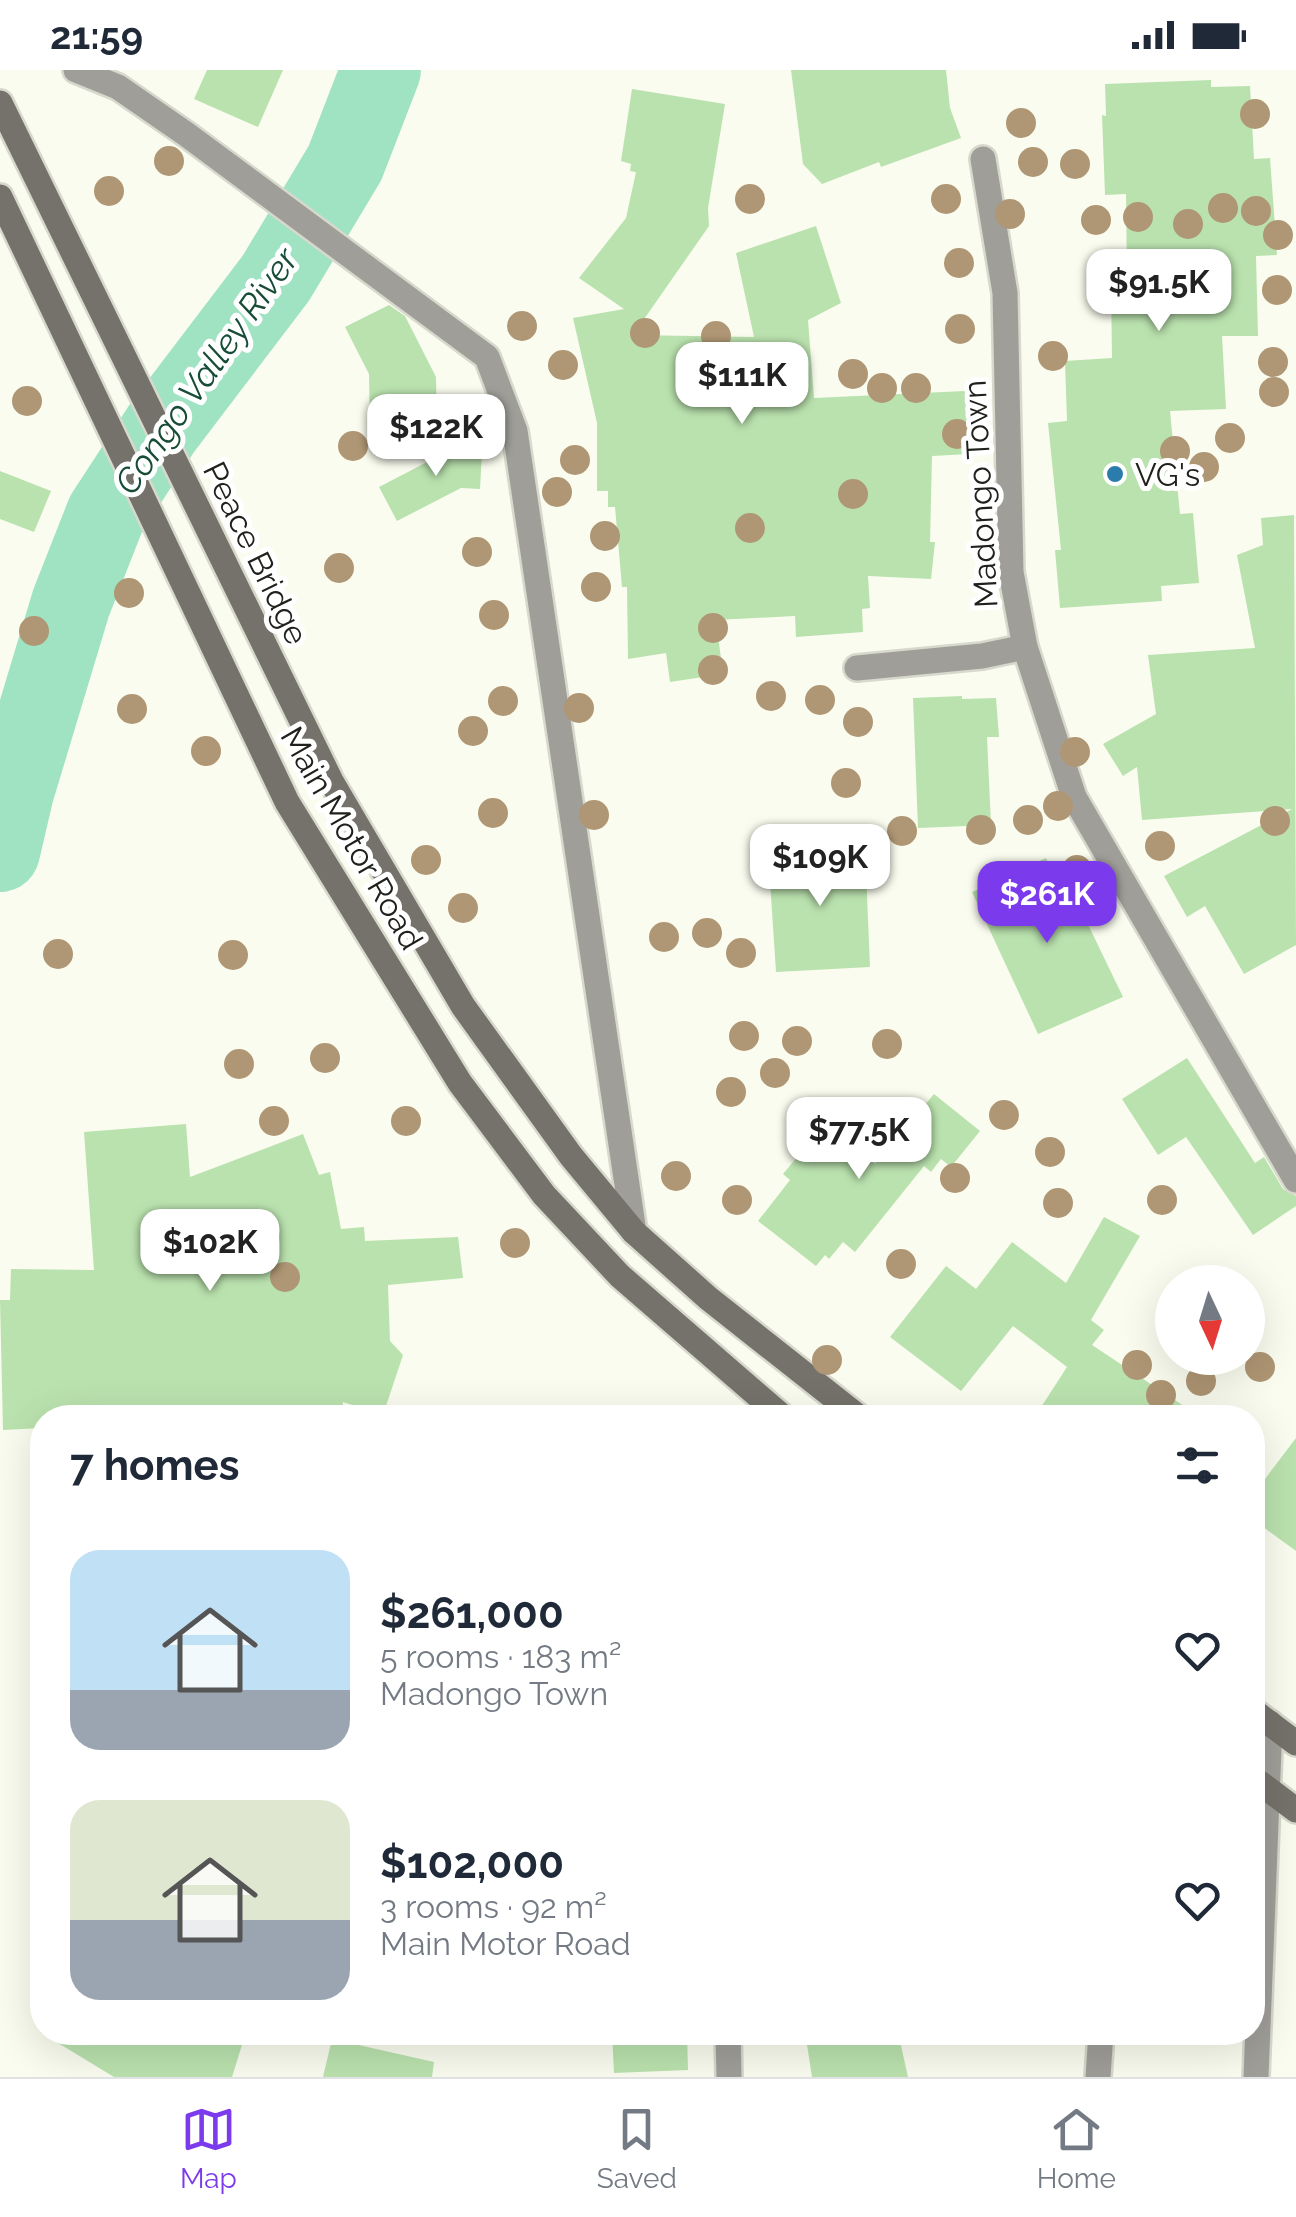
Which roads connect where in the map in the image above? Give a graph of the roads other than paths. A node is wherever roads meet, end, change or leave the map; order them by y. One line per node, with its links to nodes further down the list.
1 (76, 70): 9 (street)
2 (0, 103): 7 (main road, Peace Bridge)
3 (983, 159): 5 (street, Madongo Town)
4 (3, 204): 10 (main road, Main Motor Road)
5 (1025, 647): 6 (street); 8 (street, Madongo Town)
6 (857, 668)
7 (331, 781): 9 (main road, Main Motor Road)
8 (1296, 1180)
9 (634, 1232): 11 (main road, Main Motor Road)
10 (769, 1405)
11 (844, 1405)
12 (1265, 1719): 13 (main road)
13 (1296, 1743)
14 (1265, 1787): 15 (main road)
15 (1296, 1810)
16 (728, 2045): 19 (street)
17 (1100, 2045): 20 (street)
18 (1256, 2045): 21 (street)
19 (729, 2077)
20 (1098, 2077)
21 (1256, 2077)

